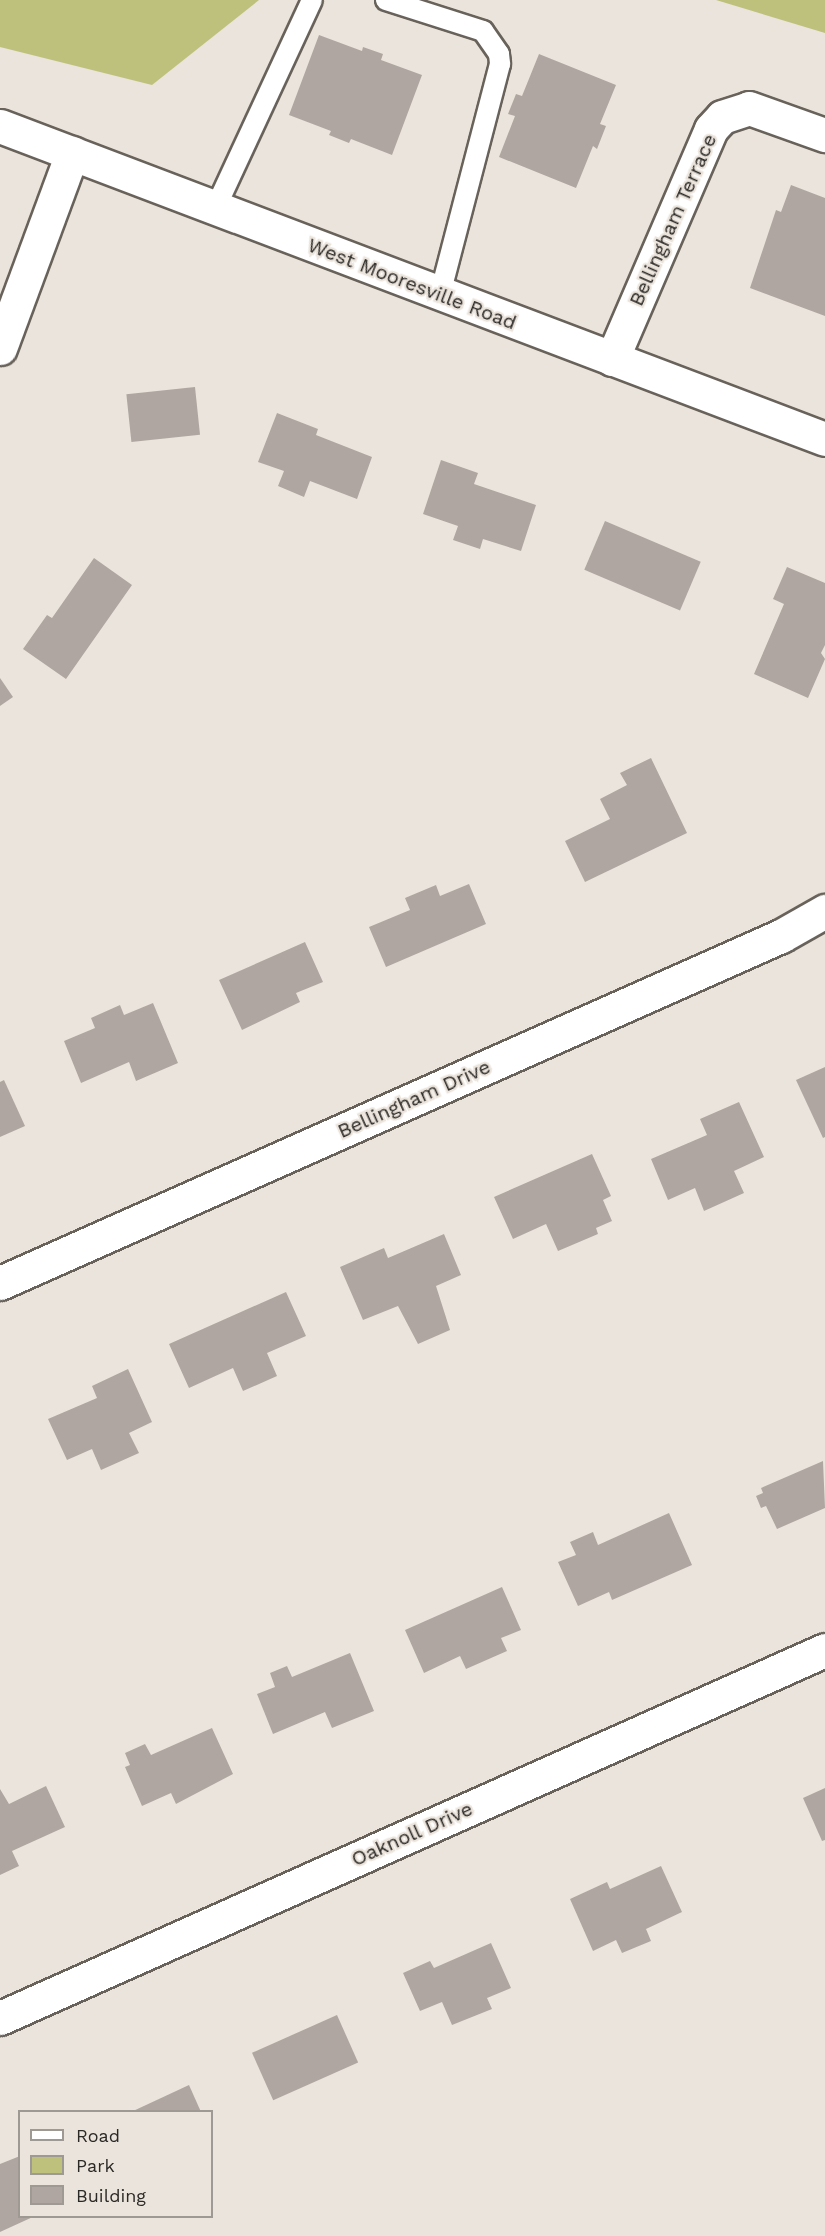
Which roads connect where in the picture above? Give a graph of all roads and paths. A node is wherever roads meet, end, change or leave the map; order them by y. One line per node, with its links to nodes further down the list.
1 (312, 0): 6 (lane)
2 (386, 0): 7 (lane)
3 (0, 126): 5 (street, West Mooresville Road)
4 (825, 135): 9 (street, Bellingham Terrace)
5 (72, 153): 6 (street, West Mooresville Road); 8 (street)
6 (215, 208): 7 (street, West Mooresville Road)
7 (440, 295): 9 (street, West Mooresville Road)
8 (0, 348)
9 (612, 359): 10 (street, West Mooresville Road)
10 (825, 439)
11 (825, 911): 12 (street, Bellingham Drive)
12 (0, 1282)
13 (825, 1650): 14 (street, Oaknoll Drive)
14 (0, 2018)

